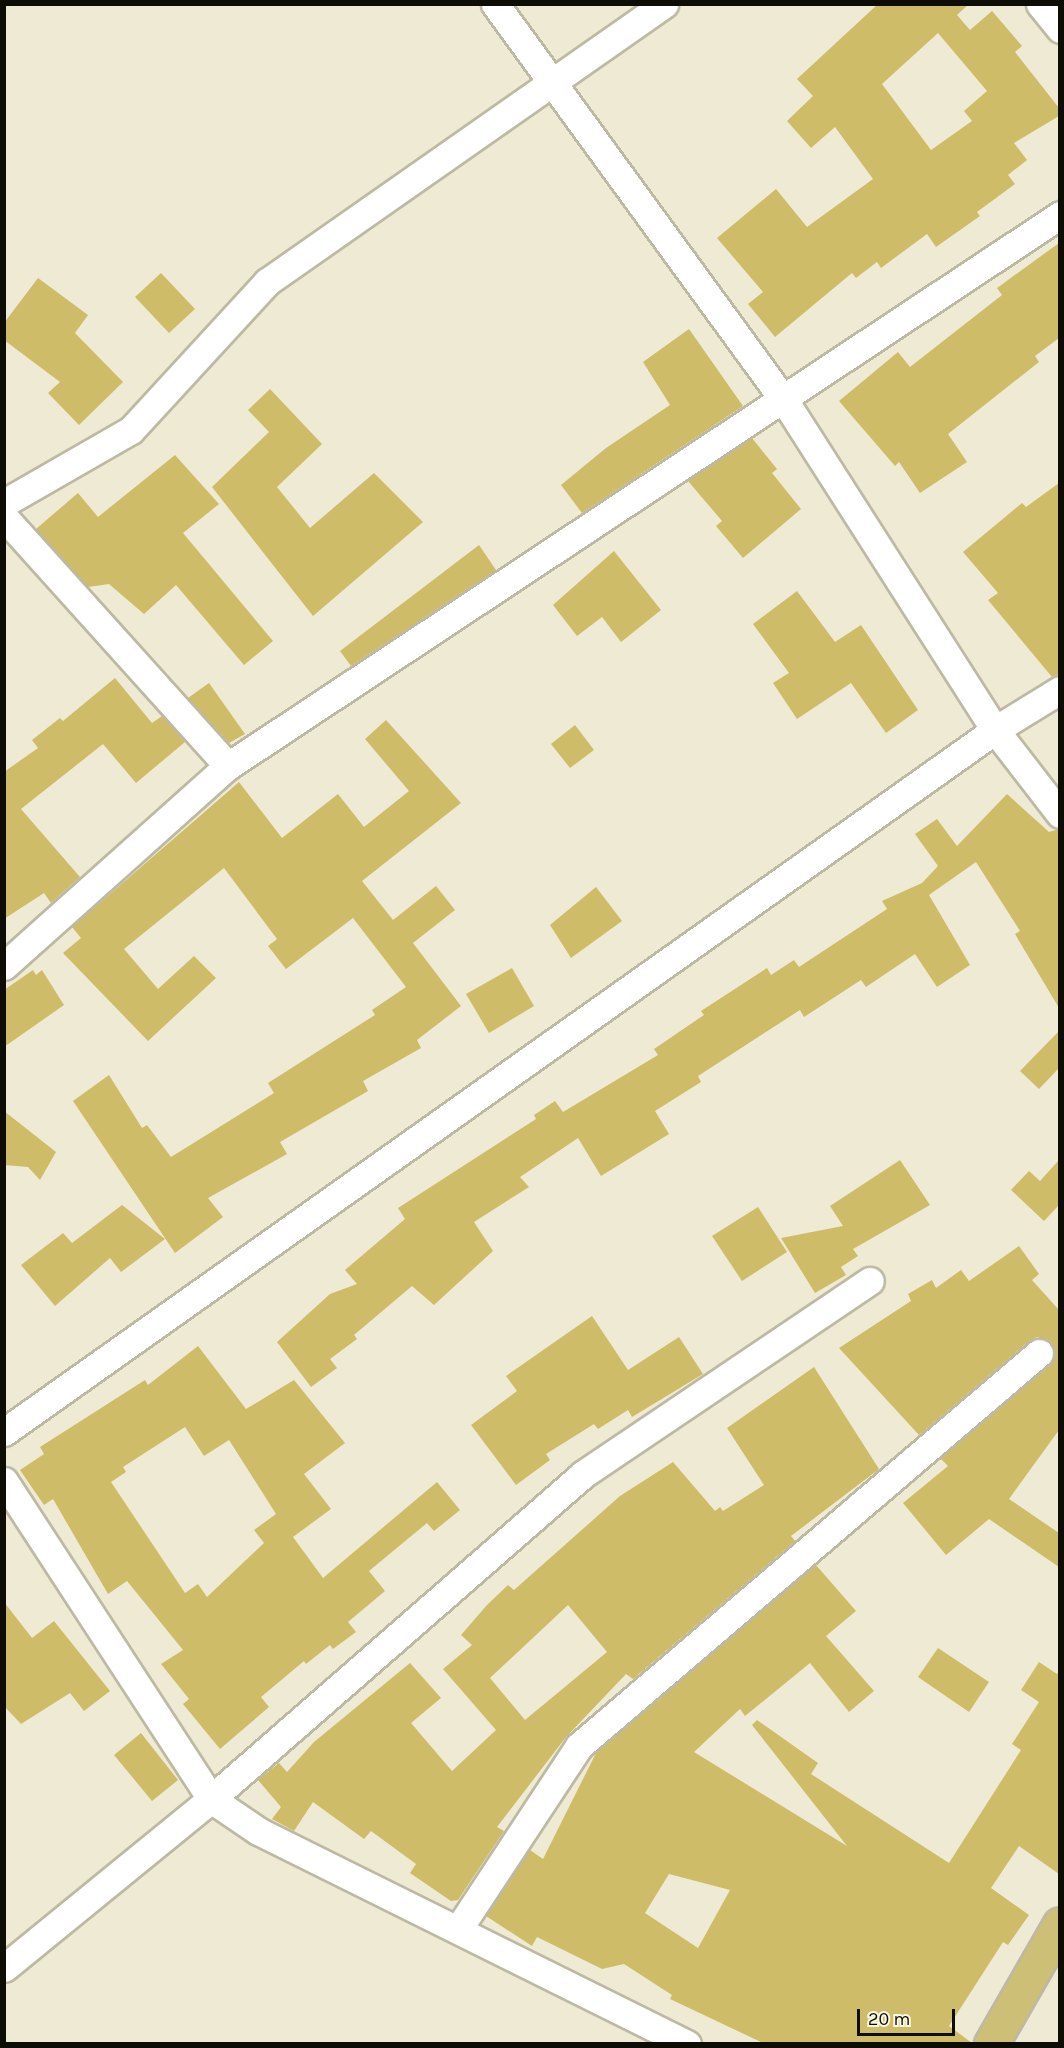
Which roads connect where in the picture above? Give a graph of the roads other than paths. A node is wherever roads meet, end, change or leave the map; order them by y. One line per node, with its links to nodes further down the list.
1 (495, 4): 5 (street)
2 (664, 4): 5 (street)
3 (1040, 4): 4 (street)
4 (1059, 29)
5 (554, 85): 7 (street); 8 (street)
6 (1059, 215): 7 (street)
7 (784, 399): 11 (street); 12 (street)
8 (4, 503)
9 (4, 517): 12 (street)
10 (1059, 690): 11 (street)
11 (995, 730): 13 (street); 17 (street)
12 (228, 766): 14 (street)
13 (1059, 814)
14 (4, 966)
15 (870, 1281): 19 (street)
16 (1039, 1353): 21 (street)
17 (4, 1432)
18 (4, 1481): 19 (street)
19 (211, 1798): 21 (street); 22 (street)
20 (1059, 1924): 24 (main road)
21 (459, 1928): 23 (street)
22 (4, 1968)
23 (687, 2043)
24 (992, 2043)

